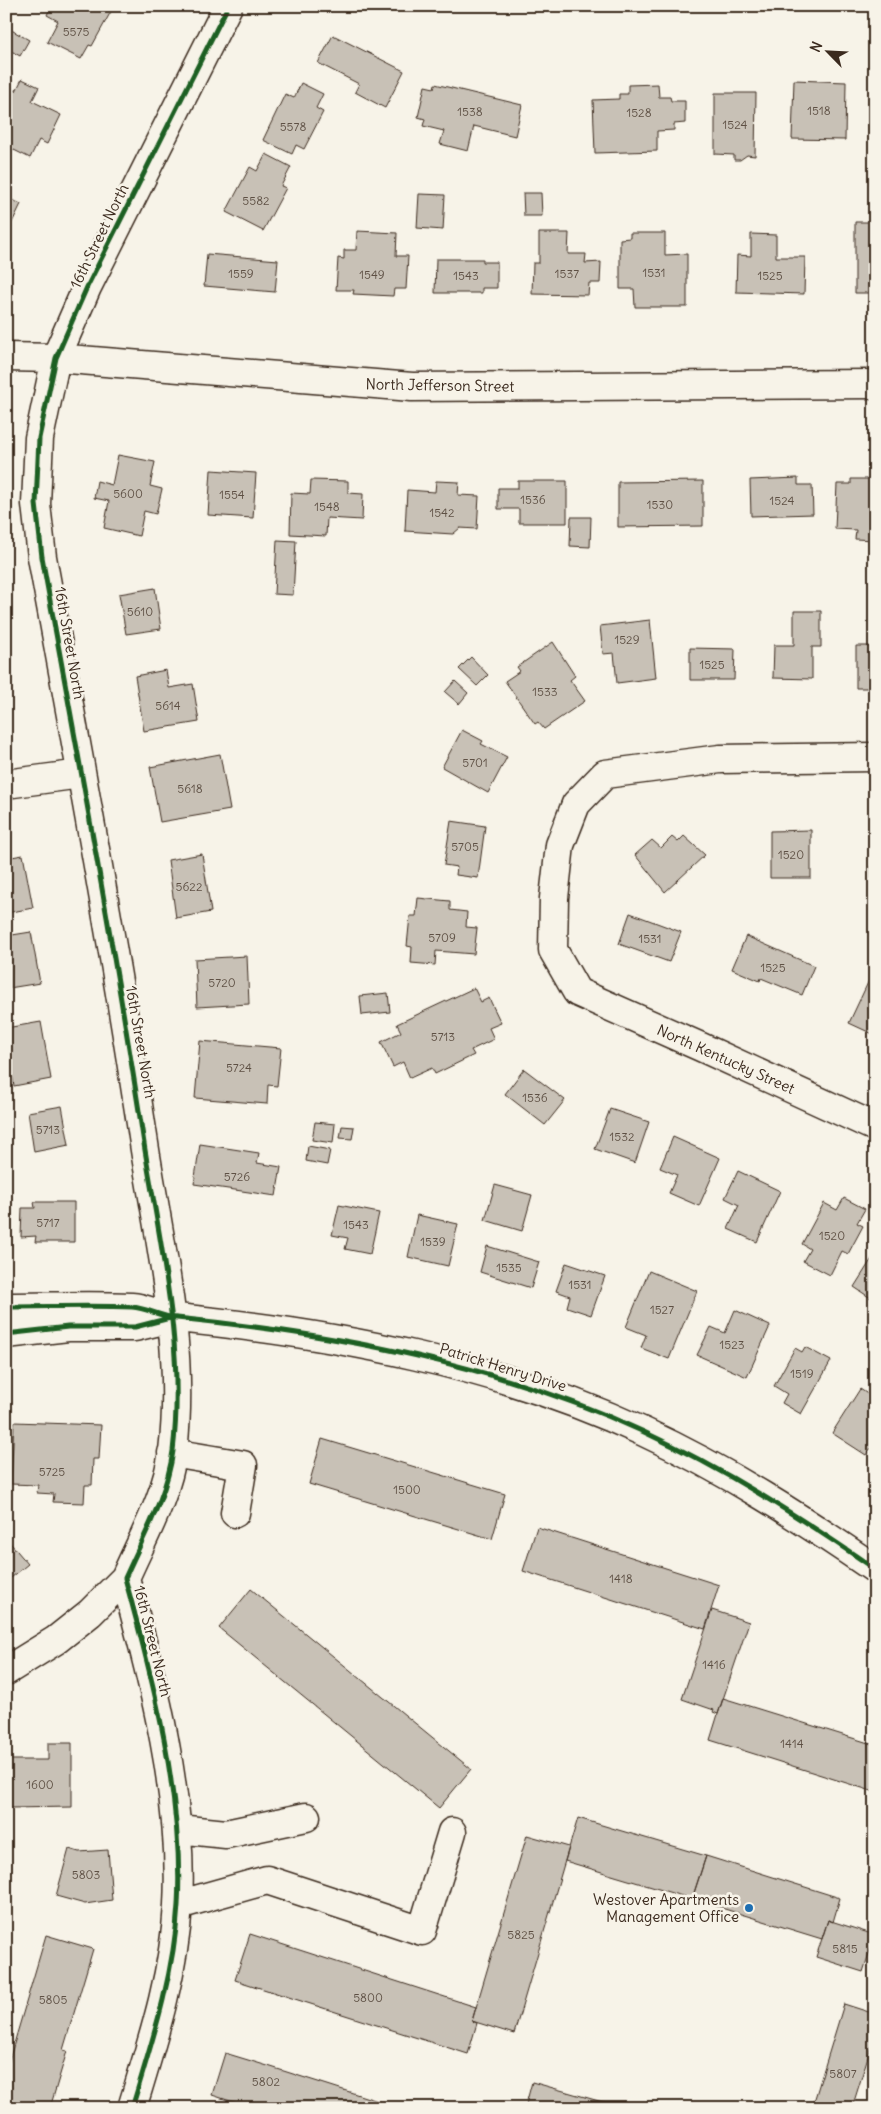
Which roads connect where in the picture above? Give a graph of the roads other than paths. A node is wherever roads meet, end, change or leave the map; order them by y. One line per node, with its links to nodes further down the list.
1 (228, 6): 3 (street, 16th Street North)
2 (6, 357): 3 (street, North Jefferson Street)
3 (56, 358): 4 (street, North Jefferson Street); 6 (street, 16th Street North)
4 (875, 384)
5 (875, 757): 8 (street, North Kentucky Street)
6 (81, 774): 7 (street); 10 (street, 16th Street North)
7 (6, 784)
8 (875, 1127)
9 (6, 1307): 10 (street, Patrick Henry Drive)
10 (172, 1318): 11 (street, Patrick Henry Drive); 12 (street, 16th Street North); 14 (street, Patrick Henry Drive)
11 (6, 1334)
12 (172, 1453): 13 (street); 15 (street, 16th Street North)
13 (235, 1513)
14 (875, 1569)
15 (125, 1578): 16 (street); 18 (street, 16th Street North)
16 (6, 1671)
17 (306, 1817): 18 (street)
18 (178, 1829): 20 (street, 16th Street North)
19 (452, 1832): 20 (street)
20 (178, 1906): 21 (street, 16th Street North)
21 (132, 2108)

